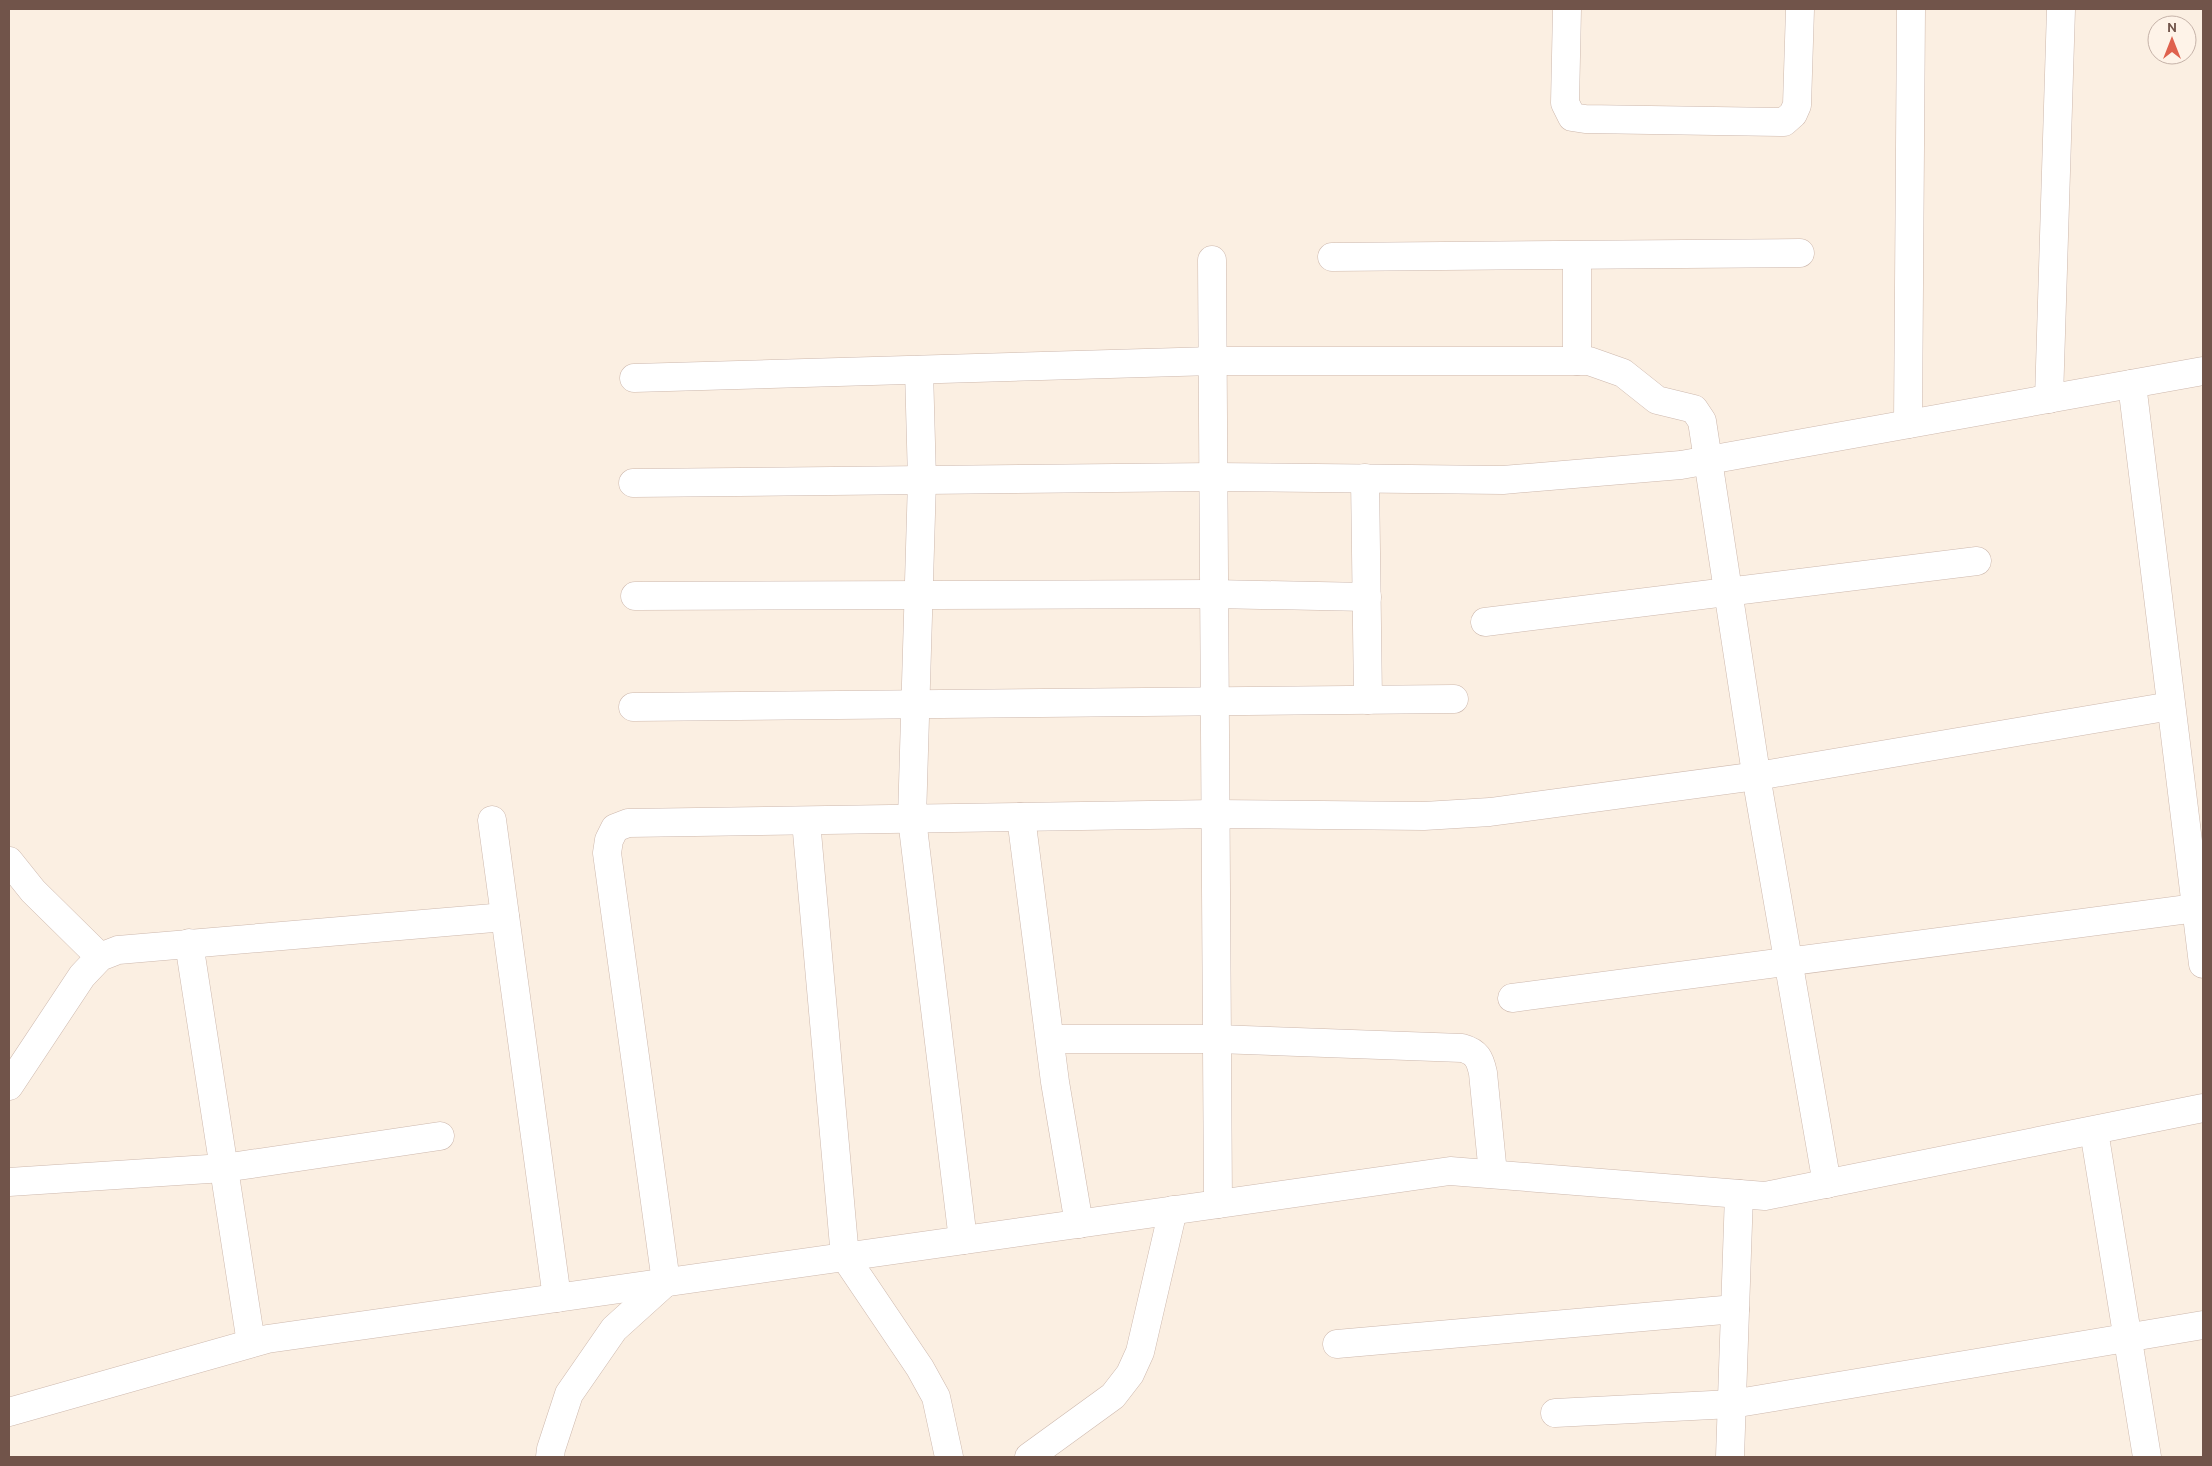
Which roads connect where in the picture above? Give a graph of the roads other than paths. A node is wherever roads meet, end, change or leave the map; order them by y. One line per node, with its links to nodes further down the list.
1 (1567, 9): 2 (street)
2 (1800, 9)
3 (1911, 9): 16 (street)
4 (2060, 9): 15 (street)
5 (1800, 254): 6 (street)
6 (1577, 256): 7 (street); 10 (street)
7 (1332, 257)
8 (1212, 260): 9 (street)
9 (1213, 361): 10 (street); 11 (street); 18 (street)
10 (1577, 361): 17 (street)
11 (919, 370): 13 (street); 20 (street)
12 (2203, 371): 14 (street)
13 (634, 378)
14 (2132, 384): 15 (street); 33 (street)
15 (2049, 399): 16 (street)
16 (1908, 424): 17 (street)
17 (1707, 461): 19 (street); 23 (street)
18 (1214, 477): 19 (street); 20 (street); 24 (street)
19 (1366, 478): 27 (street)
20 (922, 480): 21 (street); 26 (street)
21 (634, 483)
22 (1977, 561): 23 (street)
23 (1727, 593): 28 (street); 35 (street)
24 (1214, 594): 26 (street); 27 (street); 31 (street)
25 (635, 596): 26 (street)
26 (919, 596): 32 (street)
27 (1367, 597): 30 (street)
28 (1485, 622)
29 (1454, 698): 30 (street)
30 (1368, 700): 31 (street)
31 (1215, 703): 32 (street); 36 (street)
32 (915, 704): 34 (street); 38 (street)
33 (2171, 706): 35 (street); 42 (street)
34 (634, 707)
35 (1757, 776): 36 (street); 46 (street)
36 (1215, 814): 37 (street); 50 (street)
37 (1021, 817): 38 (street); 49 (street)
38 (912, 818): 40 (street); 63 (street)
39 (492, 820): 43 (street)
40 (806, 821): 64 (street); 65 (street)
41 (9, 861): 45 (street)
42 (2196, 908): 46 (street); 47 (street)
43 (505, 917): 44 (street); 66 (street)
44 (189, 943): 45 (street); 55 (street)
45 (100, 957): 51 (street)
46 (1788, 962): 48 (street); 58 (street)
47 (2203, 964)
48 (1512, 998)
49 (1050, 1039): 50 (street); 62 (street)
50 (1217, 1039): 56 (street); 60 (street)
51 (9, 1086)
52 (2203, 1108): 53 (street)
53 (2094, 1131): 58 (street); 69 (street)
54 (440, 1136): 55 (street)
55 (224, 1168): 57 (street); 70 (street)
56 (1493, 1174): 59 (street); 60 (street)
57 (9, 1182)
58 (1826, 1184): 59 (street)
59 (1739, 1194): 67 (street)
60 (1218, 1204): 61 (street)
61 (1173, 1210): 62 (street); 77 (street)
62 (1079, 1224): 63 (street)
63 (963, 1240): 64 (street)
64 (845, 1257): 65 (street); 76 (street)
65 (666, 1282): 66 (street); 75 (street)
66 (556, 1298): 70 (street)
67 (1735, 1309): 71 (street); 72 (street)
68 (2203, 1326): 69 (street)
69 (2128, 1338): 72 (street); 79 (street)
70 (251, 1343): 73 (street)
71 (1338, 1344)
72 (1732, 1404): 74 (street); 78 (street)
73 (9, 1412)
74 (1555, 1413)
75 (550, 1457)
76 (949, 1457)
77 (1030, 1457)
78 (1730, 1457)
79 (2147, 1457)

